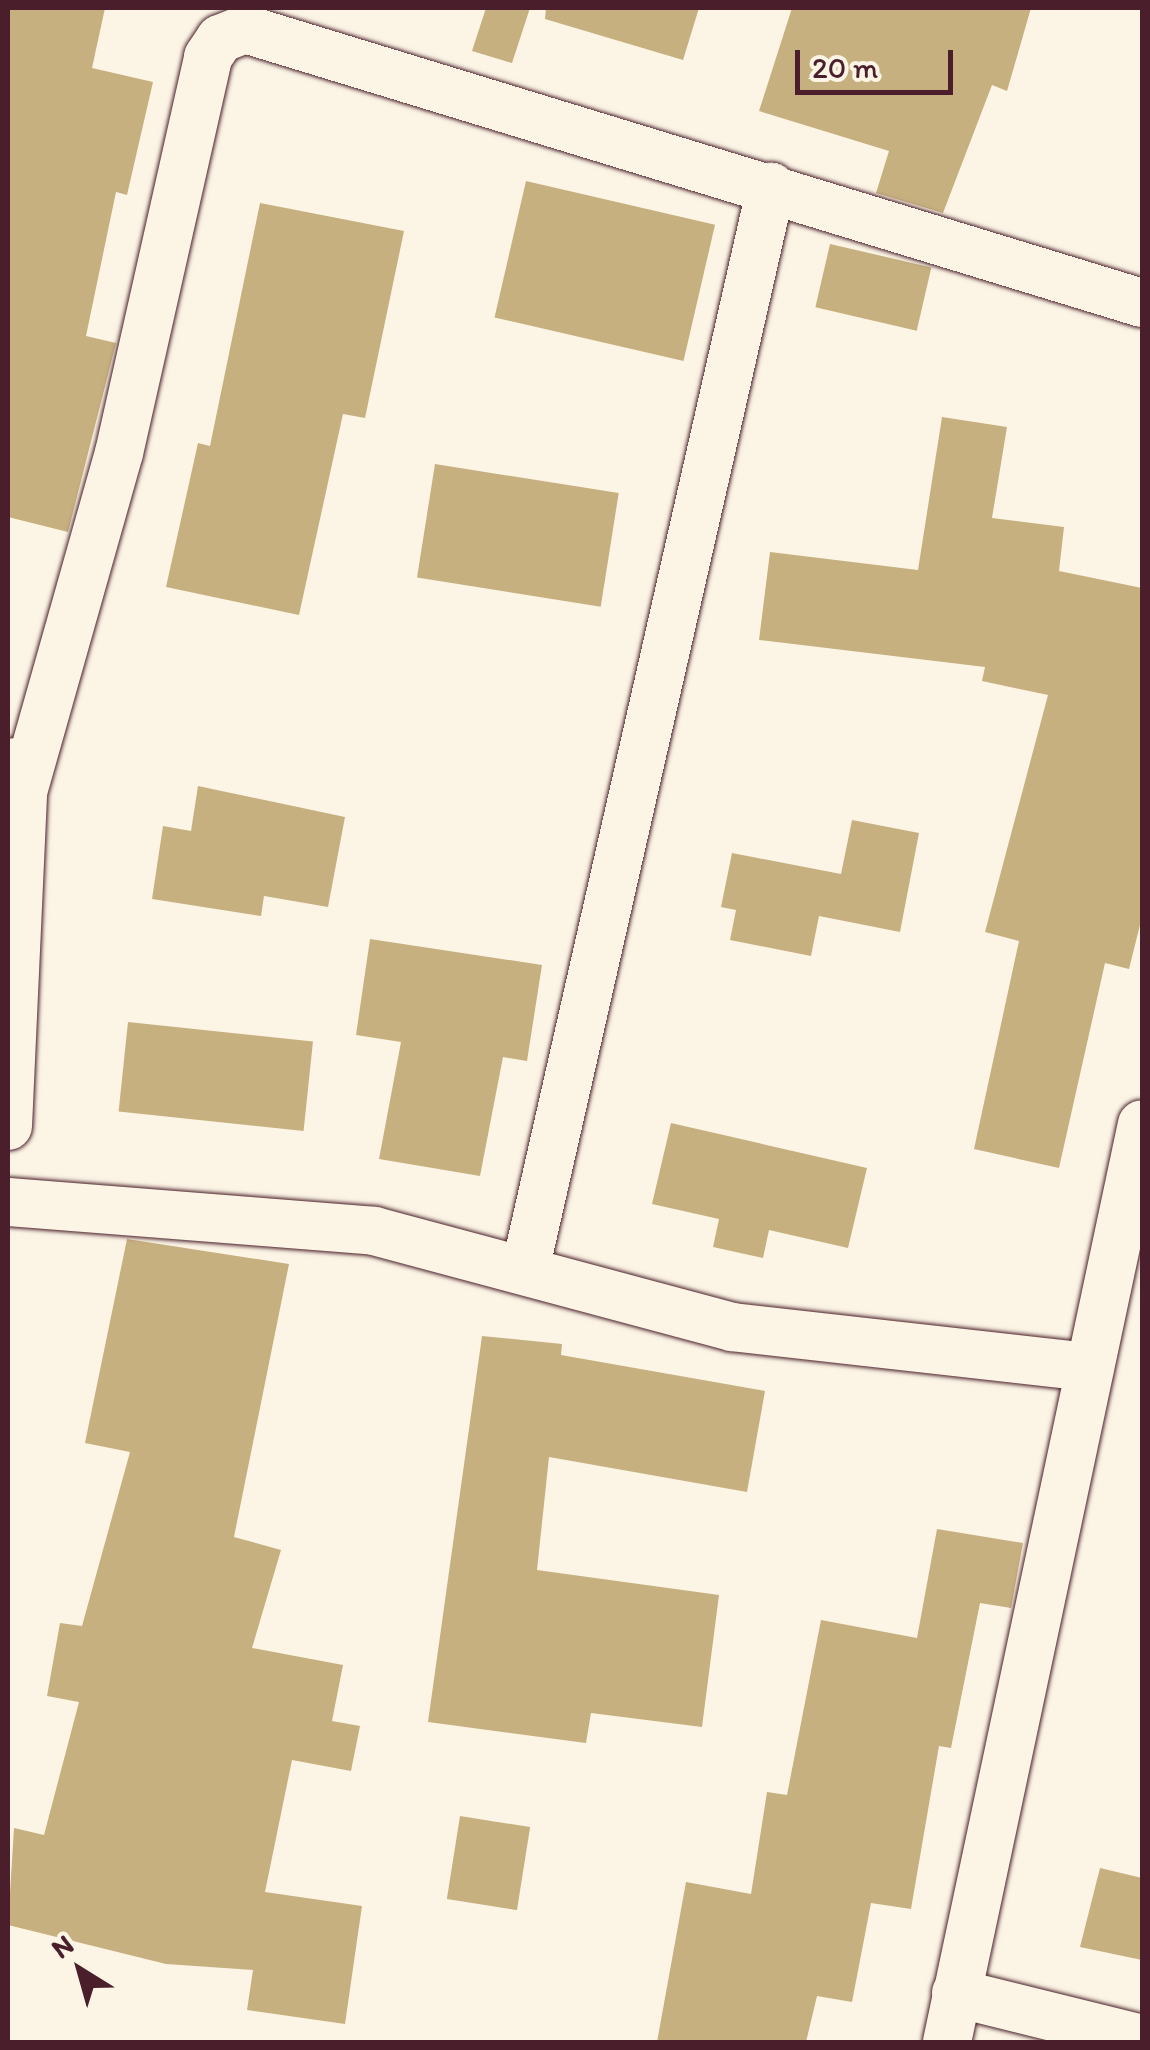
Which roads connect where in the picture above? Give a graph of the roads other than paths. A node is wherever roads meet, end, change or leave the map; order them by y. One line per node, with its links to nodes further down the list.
1 (770, 187): 2 (street); 4 (street); 8 (street)
2 (1142, 303)
3 (8, 742): 4 (street)
4 (23, 792): 6 (street)
5 (1142, 1124): 9 (street)
6 (8, 1126)
7 (8, 1202): 8 (street)
8 (525, 1270): 9 (street)
9 (1090, 1367): 10 (street)
10 (956, 1993): 11 (street); 12 (street)
11 (1142, 2039)
12 (947, 2042)

